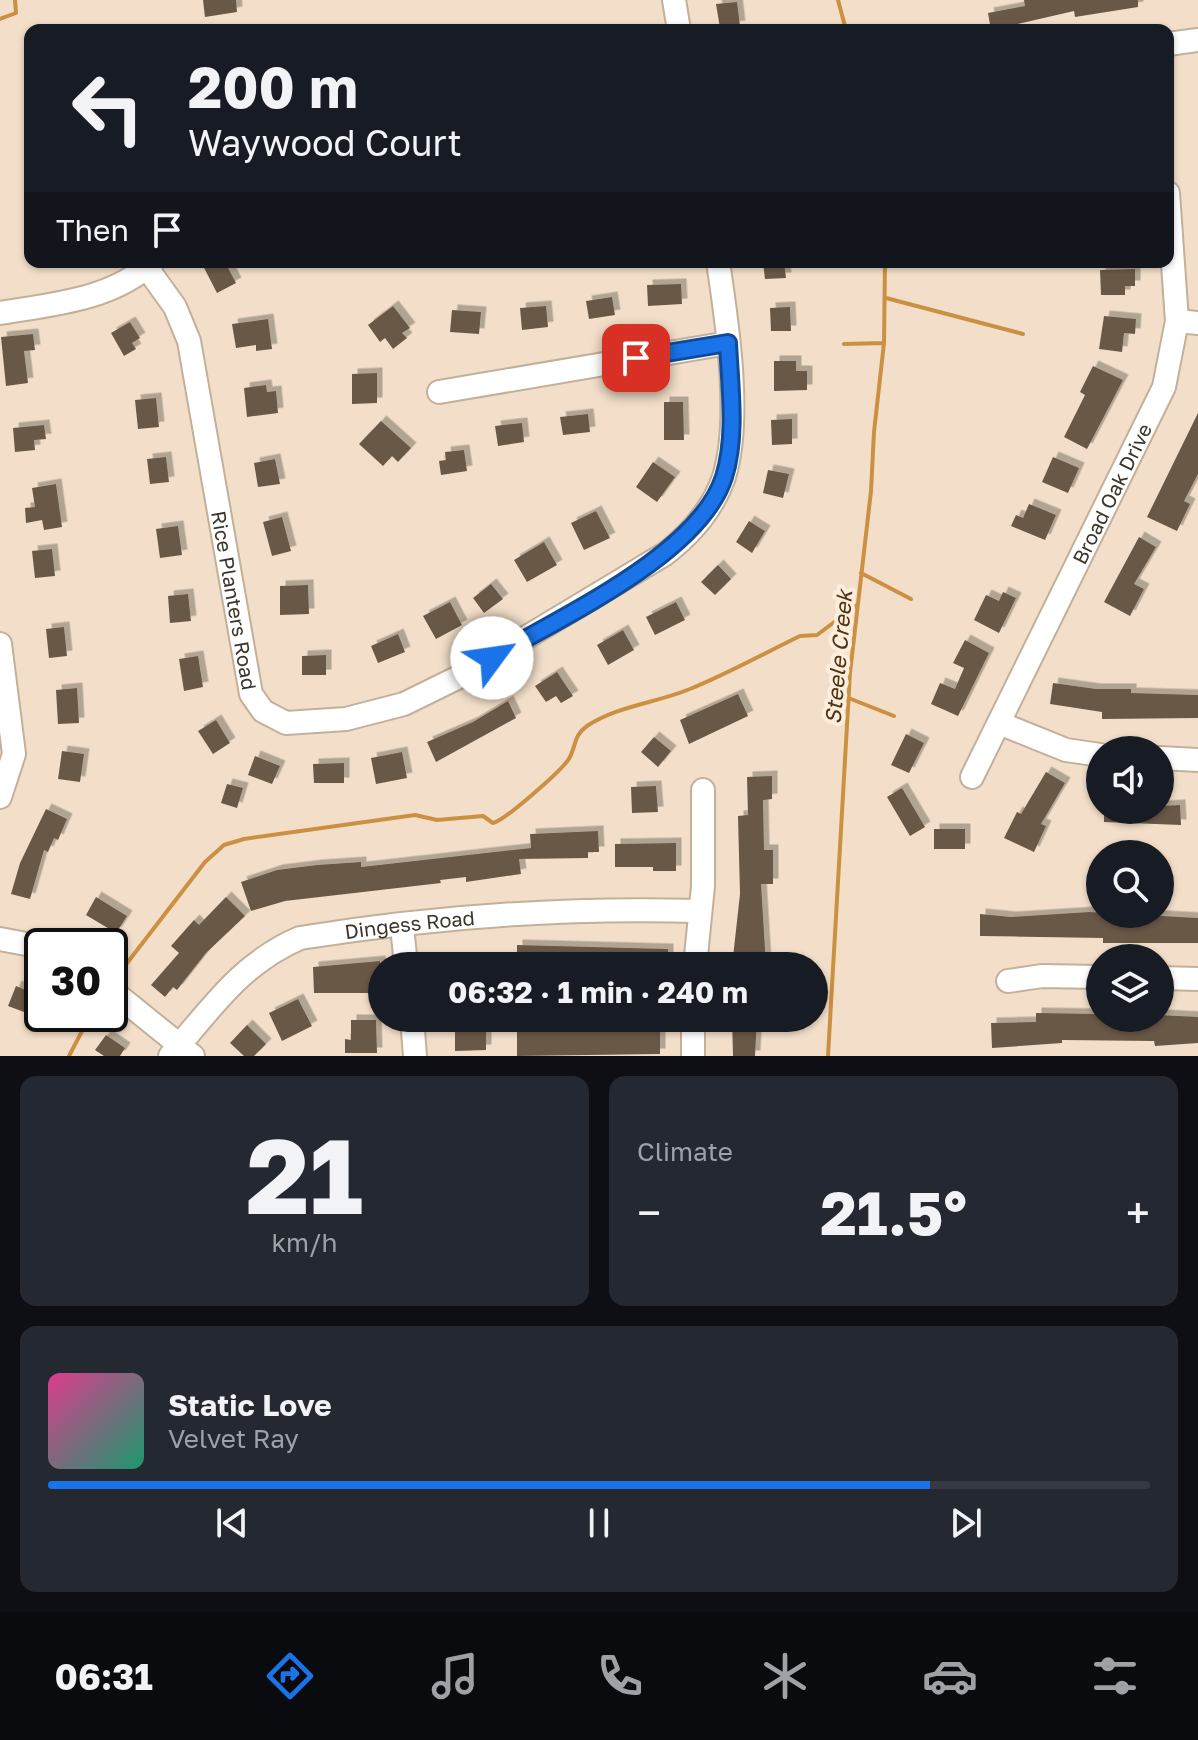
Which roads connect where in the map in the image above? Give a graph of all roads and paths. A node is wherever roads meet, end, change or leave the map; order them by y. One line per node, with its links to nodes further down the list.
1 (674, 0): 2 (street)
2 (678, 24)
3 (1198, 40): 4 (street)
4 (1174, 43)
5 (1174, 232): 10 (street, Broad Oak Drive)
6 (144, 268): 9 (street)
7 (152, 268): 11 (street, Rice Planters Road)
8 (719, 268): 11 (street, Rice Planters Road)
9 (0, 313)
10 (1188, 322): 14 (street, Broad Oak Drive)
11 (728, 343): 12 (street)
12 (439, 392)
13 (0, 644): 20 (street)
14 (999, 723): 15 (street); 18 (street, Broad Oak Drive)
15 (1086, 753)
16 (1174, 759): 17 (street)
17 (1198, 760)
18 (972, 777)
19 (703, 790): 21 (street)
20 (0, 797)
21 (699, 911): 22 (street, Dingess Road); 26 (street)
22 (402, 926): 25 (street); 34 (street, Dingess Road)
23 (0, 939): 24 (street)
24 (24, 944)
25 (405, 952)
26 (696, 952)
27 (1086, 977): 30 (street)
28 (1174, 978): 29 (street)
29 (1198, 979)
30 (1008, 981)
31 (128, 1005): 34 (street)
32 (413, 1032): 35 (street)
33 (693, 1032): 36 (street)
34 (181, 1052)
35 (415, 1056)
36 (693, 1056)

